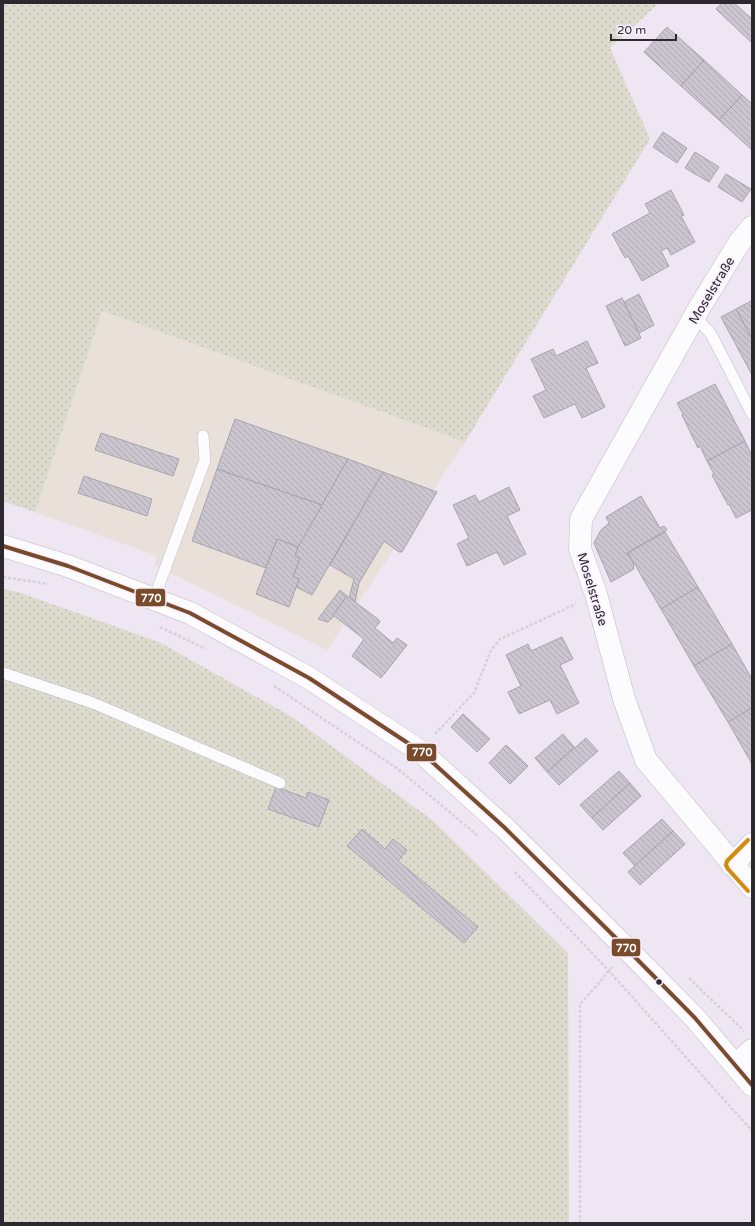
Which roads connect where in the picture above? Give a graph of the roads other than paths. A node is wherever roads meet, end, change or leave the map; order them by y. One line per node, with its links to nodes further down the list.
1 (752, 227): 2 (main road, Moselstraße)
2 (695, 316): 3 (lane); 10 (main road, Moselstraße)
3 (752, 414)
4 (203, 436): 6 (lane)
5 (3, 546): 6 (main road)
6 (154, 599): 13 (main road)
7 (3, 673): 8 (lane)
8 (280, 783)
9 (752, 844): 10 (main road)
10 (732, 865): 11 (main road, Moselstraße)
11 (752, 887)
12 (752, 1050): 13 (main road)
13 (736, 1065): 14 (main road)
14 (752, 1085)

